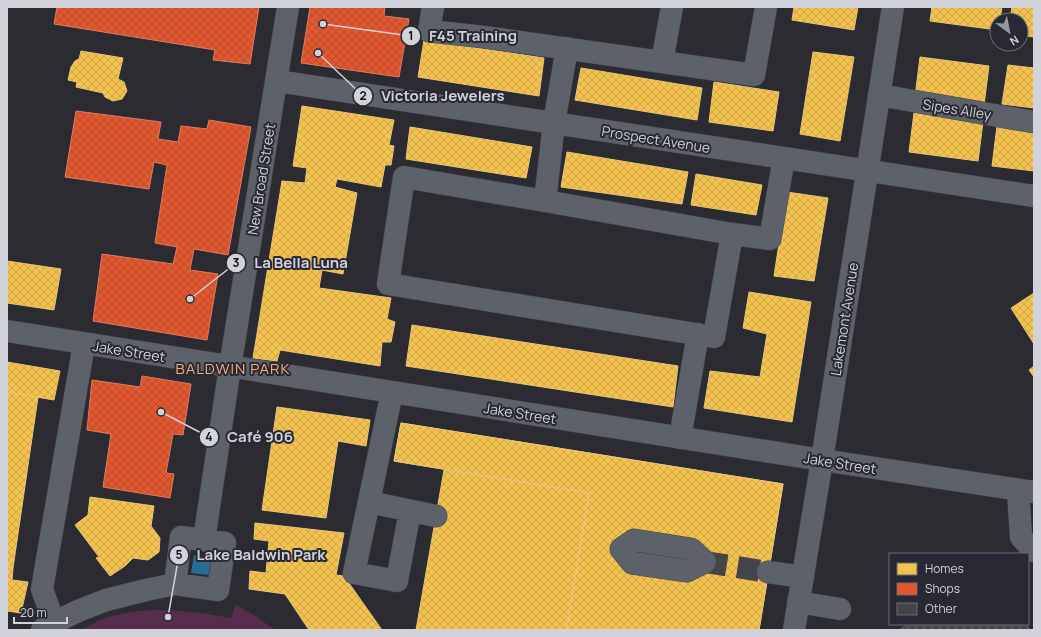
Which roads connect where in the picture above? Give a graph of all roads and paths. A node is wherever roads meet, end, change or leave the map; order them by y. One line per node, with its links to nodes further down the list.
1 (288, 7): 8 (street, New Broad Street)
2 (433, 7): 6 (street)
3 (672, 7): 7 (street)
4 (766, 7): 7 (street)
5 (893, 7): 9 (street, Lakemont Avenue)
6 (567, 48): 7 (street); 11 (street)
7 (662, 62)
8 (277, 81): 11 (street, Prospect Avenue); 20 (street, New Broad Street)
9 (879, 95): 10 (street, Sipes Alley); 13 (street, Lakemont Avenue)
10 (1034, 122)
11 (554, 123): 12 (street, Prospect Avenue); 15 (street)
12 (784, 158): 13 (street, Prospect Avenue); 16 (street)
13 (867, 171): 14 (street, Prospect Avenue); 23 (street, Lakemont Avenue)
14 (1034, 196)
15 (545, 201): 16 (street); 18 (street)
16 (732, 234): 18 (street)
17 (7, 331): 19 (street, Jake Street)
18 (698, 334): 22 (street)
19 (84, 344): 20 (street, Jake Street); 35 (street)
20 (230, 366): 21 (street, Jake Street); 28 (street, New Broad Street)
21 (392, 392): 22 (street, Jake Street); 25 (street)
22 (680, 438): 23 (street, Jake Street)
23 (822, 460): 24 (street, Jake Street); 31 (street, Lakemont Avenue)
24 (1026, 491): 29 (street)
25 (369, 502): 26 (street); 26 (street)
26 (410, 511): 27 (street)
27 (436, 516)
28 (204, 540): 32 (street); 32 (street)
29 (1034, 551)
30 (768, 572): 31 (street)
31 (803, 578): 33 (street, Lakemont Avenue)
32 (174, 584): 35 (street)
33 (798, 602): 34 (street); 36 (street, Lakemont Avenue)
34 (840, 609)
35 (48, 626)
36 (794, 630)

